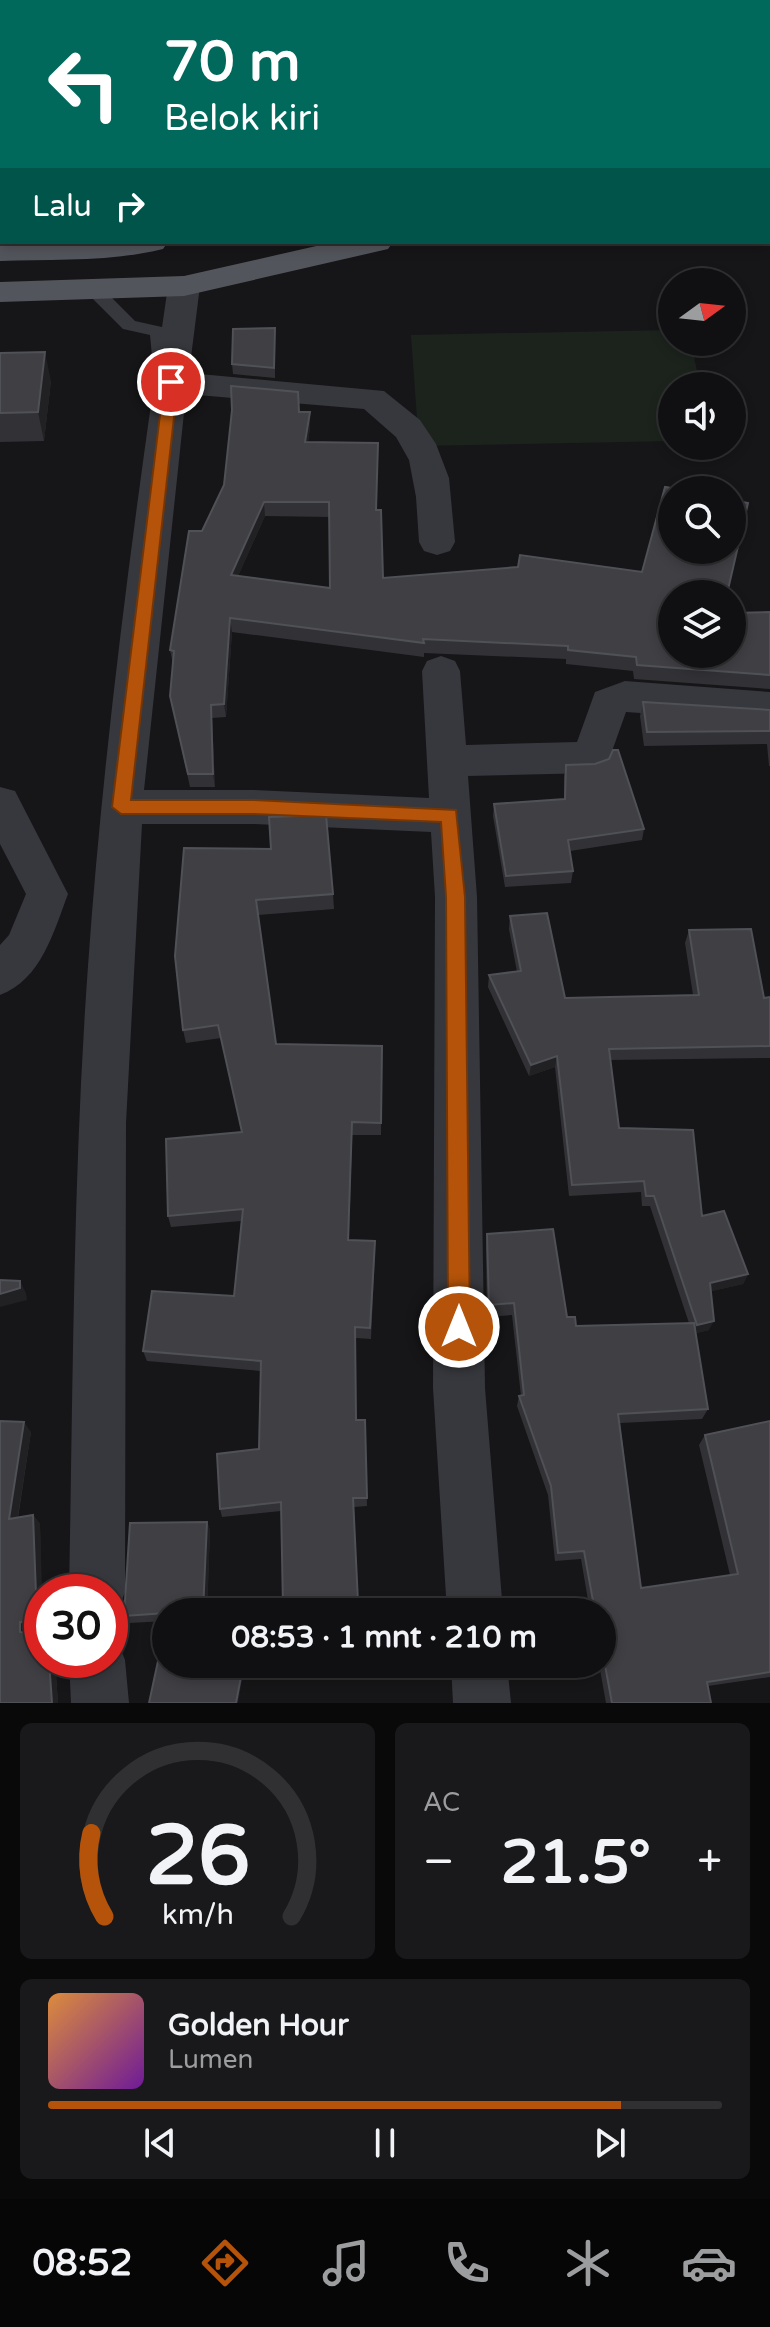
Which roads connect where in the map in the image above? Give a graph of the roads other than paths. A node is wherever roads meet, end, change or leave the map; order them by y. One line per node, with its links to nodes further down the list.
1 (79, 244): 3 (main road)
2 (368, 244): 5 (main road)
3 (43, 245): 4 (main road)
4 (0, 251)
5 (184, 286): 6 (main road); 8 (street)
6 (93, 289): 7 (main road); 8 (lane)
7 (0, 292)
8 (164, 367): 9 (street); 14 (street)
9 (437, 542)
10 (441, 671): 12 (street)
11 (770, 707): 12 (street)
12 (445, 761): 15 (street)
13 (0, 803): 16 (street)
14 (121, 807): 15 (street); 17 (street)
15 (449, 816): 18 (street)
16 (0, 976)
17 (97, 1574)
18 (474, 1598)
19 (98, 1678): 21 (street)
20 (480, 1678): 22 (street)
21 (100, 1703)
22 (482, 1703)

